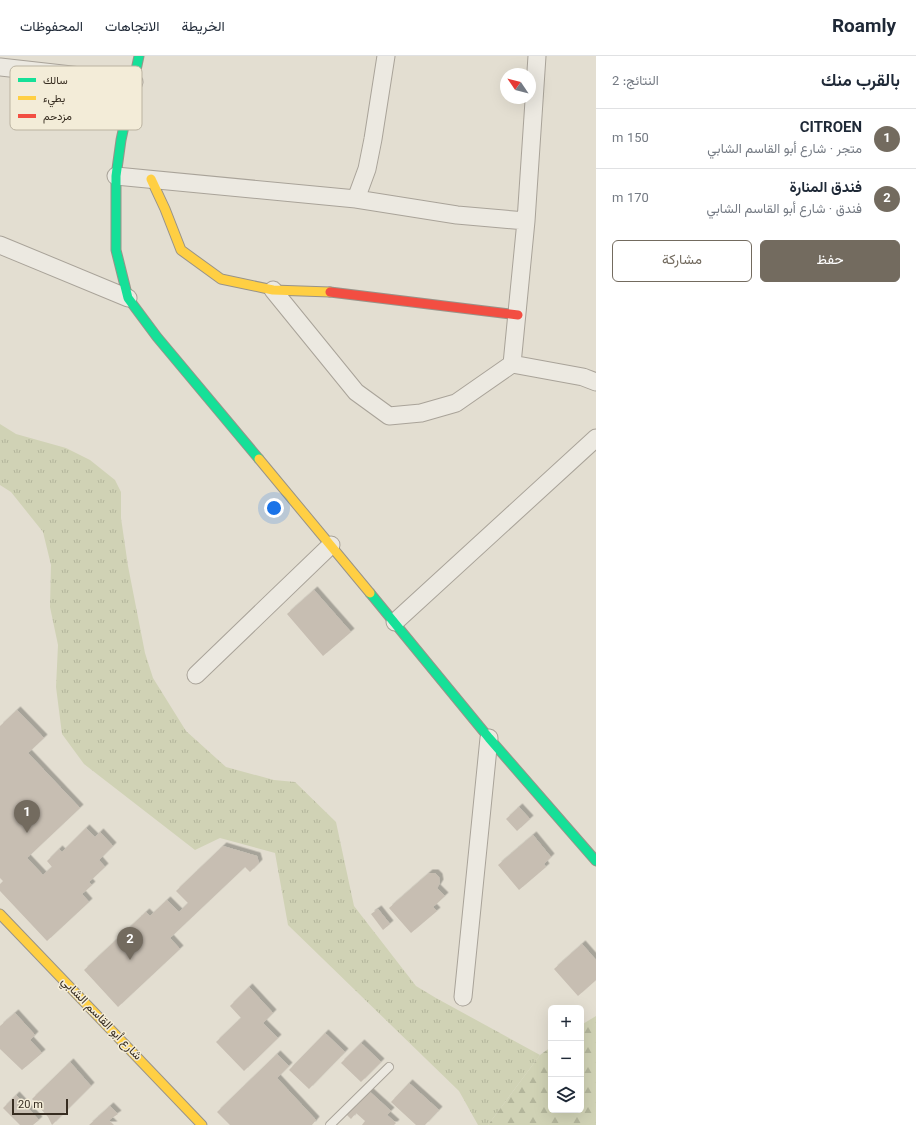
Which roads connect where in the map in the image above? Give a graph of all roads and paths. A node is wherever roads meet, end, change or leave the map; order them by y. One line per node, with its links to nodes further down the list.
1 (139, 56): 4 (street)
2 (386, 56): 10 (street)
3 (537, 56): 11 (street)
4 (137, 66)
5 (0, 67): 6 (street)
6 (10, 68)
7 (123, 130): 8 (street)
8 (116, 176): 9 (street); 14 (street)
9 (151, 179): 10 (street); 13 (street)
10 (356, 199): 11 (street)
11 (526, 221): 15 (street)
12 (0, 245): 14 (street)
13 (273, 290): 15 (street); 16 (street)
14 (128, 298): 19 (street)
15 (518, 315): 16 (street)
16 (512, 364): 17 (street)
17 (596, 382)
18 (596, 438): 20 (street)
19 (331, 545): 20 (street); 21 (street)
20 (395, 622): 22 (street)
21 (196, 675)
22 (489, 738): 23 (street); 25 (street)
23 (596, 861)
24 (0, 914): 27 (street, شارع أبو القاسم الشابي)
25 (463, 997)
26 (389, 1067): 28 (lane)
27 (202, 1125)
28 (330, 1125)

